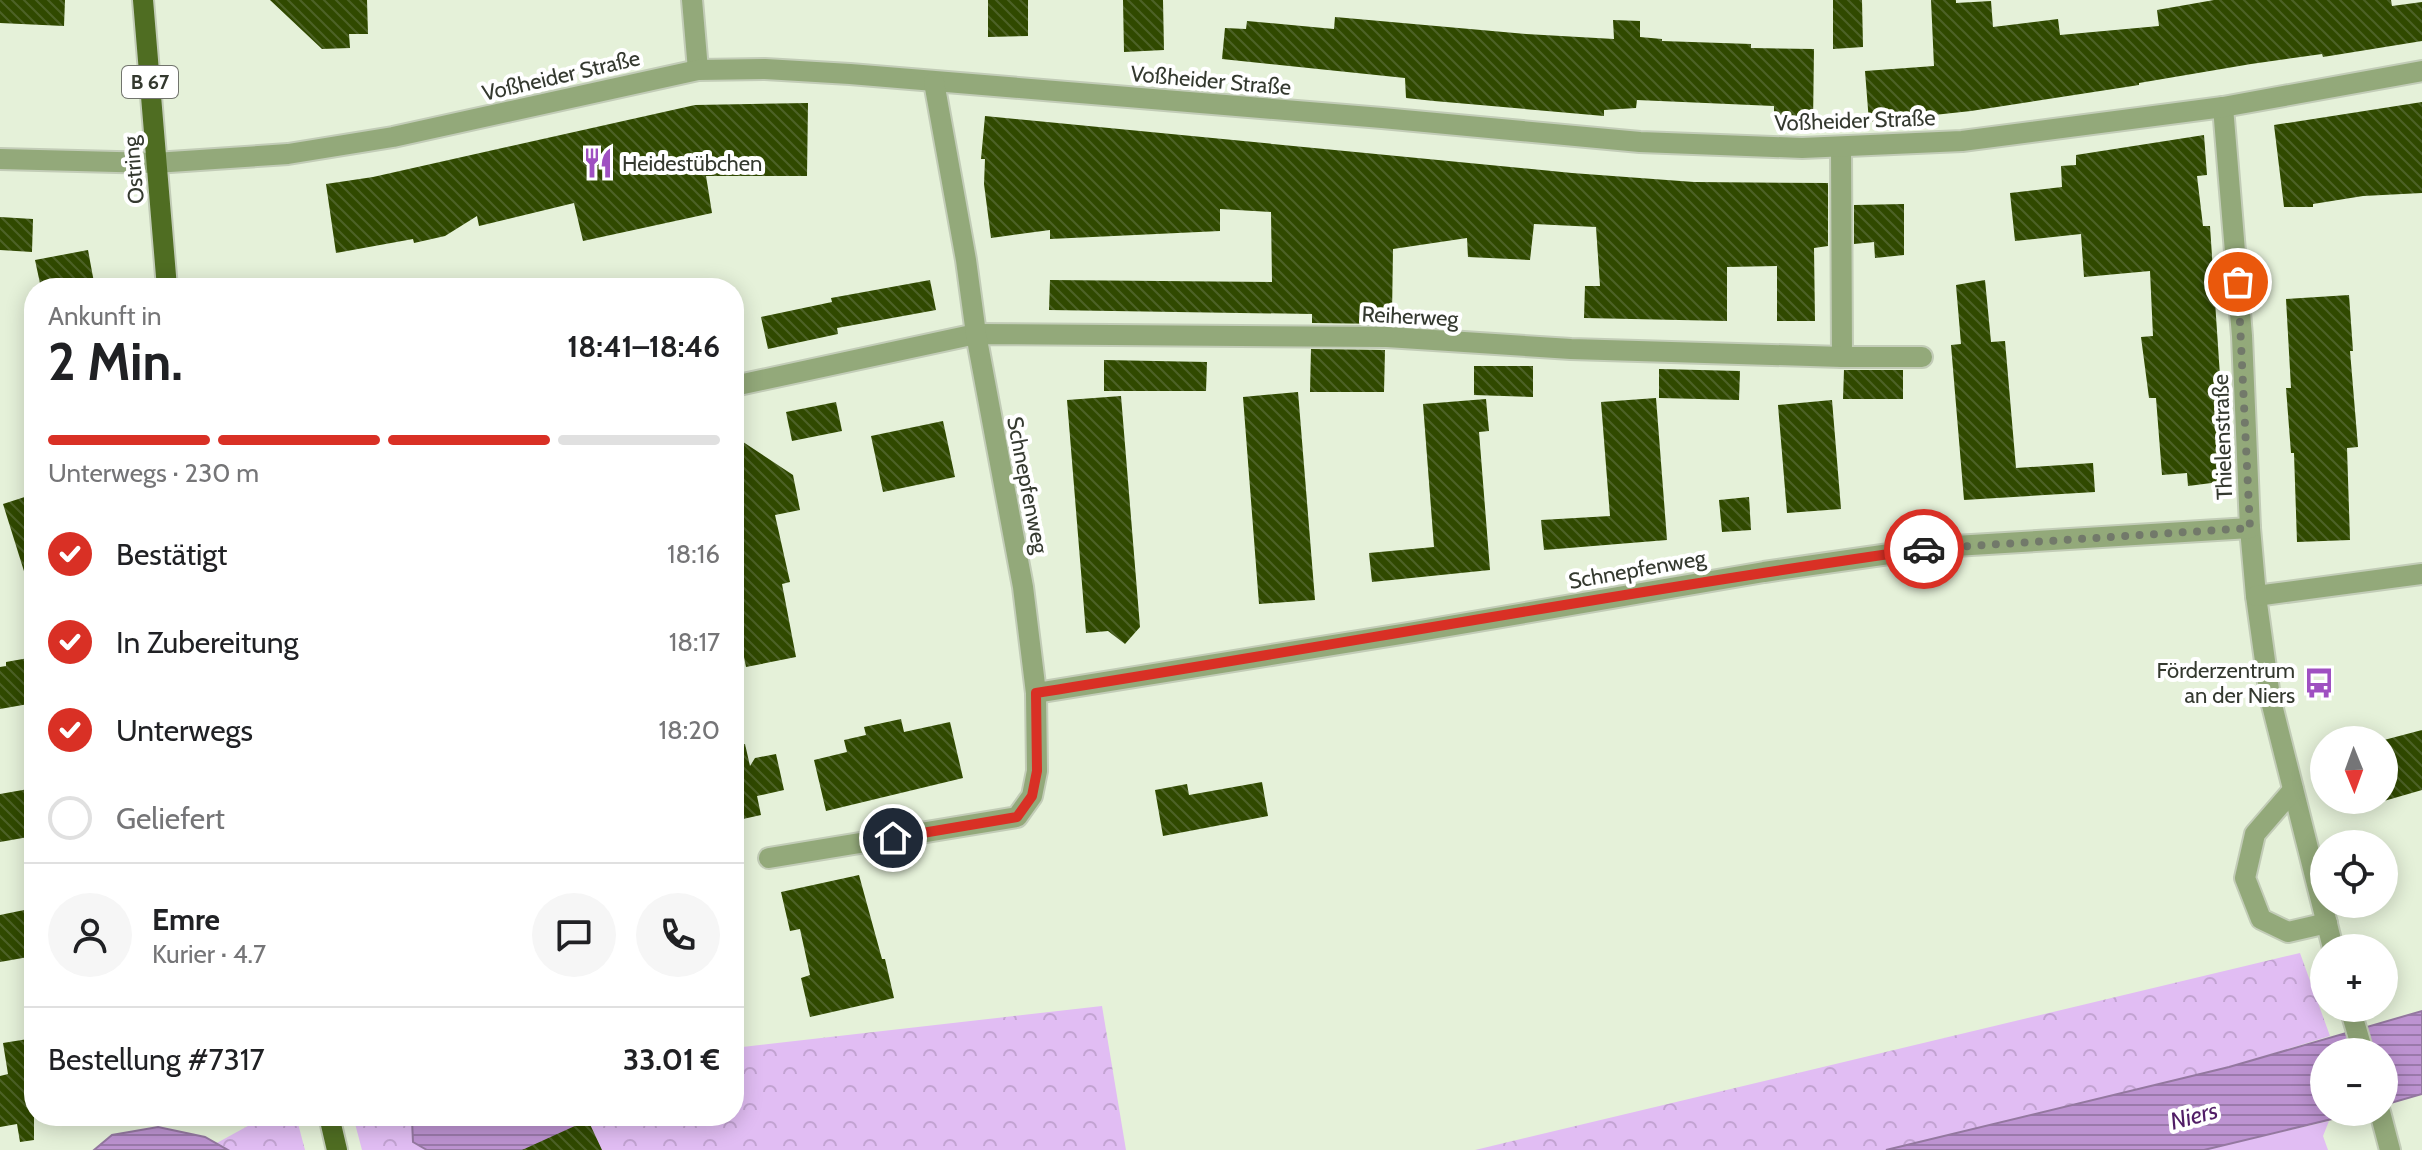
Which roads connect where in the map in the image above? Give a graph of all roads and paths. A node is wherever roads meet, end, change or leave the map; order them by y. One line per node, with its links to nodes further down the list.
1 (143, 0): 9 (main road, Ostring / B 67)
2 (692, 0): 3 (street)
3 (698, 70): 5 (street, Voßheider Straße); 9 (street, Voßheider Straße)
4 (2422, 71): 6 (street, Voßheider Straße)
5 (934, 82): 7 (street, Voßheider Straße); 11 (street, Schnepfenweg)
6 (2223, 107): 7 (street, Voßheider Straße); 15 (street, Thielenstraße)
7 (1841, 148): 12 (street)
8 (0, 159): 9 (street, Voßheider Straße)
9 (155, 163): 10 (main road, Ostring / B 67)
10 (166, 278)
11 (976, 334): 12 (street, Reiherweg); 14 (street); 18 (street, Schnepfenweg)
12 (1842, 357): 13 (street, Reiherweg)
13 (1922, 357)
14 (744, 384)
15 (2250, 528): 17 (street, Thielenstraße); 18 (street, Schnepfenweg)
16 (2422, 574): 17 (street)
17 (2256, 596): 19 (street, Thielenstraße)
18 (1036, 693): 20 (street, Schnepfenweg)
19 (2293, 790): 21 (street, Thielenstraße); 21 (street)
20 (769, 858)
21 (2327, 923): 22 (street, Thielenstraße)
22 (2330, 934)
23 (331, 1126): 25 (main road)
24 (2384, 1126): 26 (street)
25 (337, 1150)
26 (2390, 1150)

